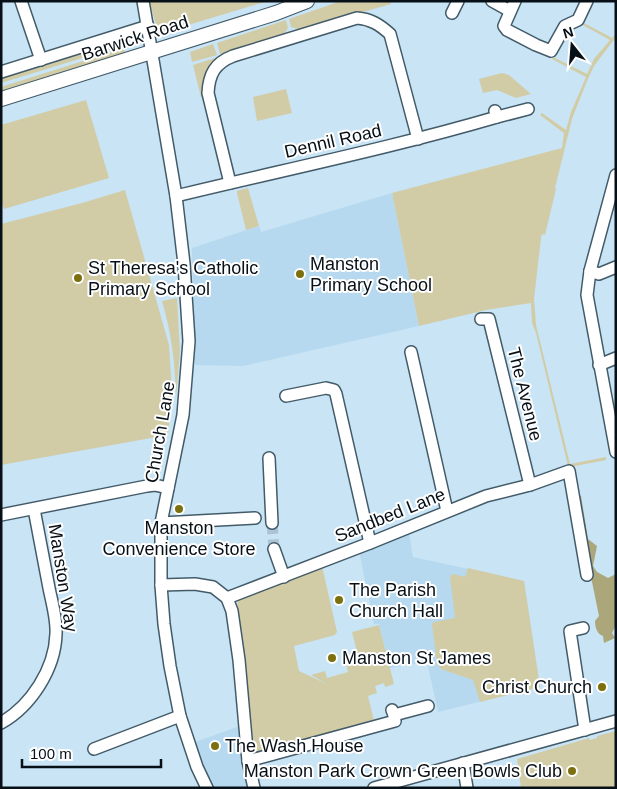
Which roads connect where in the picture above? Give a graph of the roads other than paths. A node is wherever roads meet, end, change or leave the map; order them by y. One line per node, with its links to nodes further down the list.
1 (21, 1): 11 (street)
2 (143, 1): 9 (street, Church Lane)
3 (307, 1): 10 (street, Barwick Road)
4 (458, 1): 8 (street)
5 (492, 1): 7 (street)
6 (587, 1): 7 (street)
7 (513, 6)
8 (452, 13)
9 (148, 26): 10 (street, Church Lane); 11 (street)
10 (152, 52): 13 (street, Barwick Road); 18 (street, Church Lane)
11 (41, 60): 12 (street)
12 (1, 72)
13 (1, 99)
14 (528, 109): 15 (street, Dennil Road)
15 (418, 139): 17 (street, Dennil Road); 17 (street)
16 (616, 175): 20 (street)
17 (230, 183): 18 (street, Dennil Road)
18 (176, 196): 29 (street, Church Lane)
19 (616, 267): 20 (street)
20 (590, 271): 24 (street)
21 (481, 319): 28 (street, The Avenue)
22 (411, 352): 31 (street)
23 (616, 358): 24 (street)
24 (599, 365): 26 (street)
25 (286, 396): 36 (street)
26 (616, 452)
27 (269, 458): 35 (street)
28 (530, 485): 31 (street, Sandbed Lane); 38 (street, Sandbed Lane)
29 (168, 488): 30 (street); 34 (street, Church Lane)
30 (34, 508): 32 (street); 46 (street, Manston Way)
31 (447, 511): 36 (street, Sandbed Lane)
32 (1, 515)
33 (255, 518): 34 (street)
34 (161, 523): 40 (street, Church Lane)
35 (272, 523)
36 (370, 543): 39 (street, Sandbed Lane)
37 (274, 549): 39 (street)
38 (587, 575)
39 (284, 577): 41 (street, Sandbed Lane)
40 (161, 585): 41 (street); 44 (street, Church Lane)
41 (226, 598): 49 (street)
42 (583, 628): 47 (street)
43 (428, 706): 49 (street)
44 (180, 716): 48 (street); 51 (street, Church Lane)
45 (616, 720): 47 (street)
46 (1, 723)
47 (585, 730): 50 (street)
48 (94, 749)
49 (248, 761): 52 (street)
50 (463, 763): 53 (street); 54 (street)
51 (207, 788)
52 (254, 788)
53 (374, 788)
54 (467, 788)

